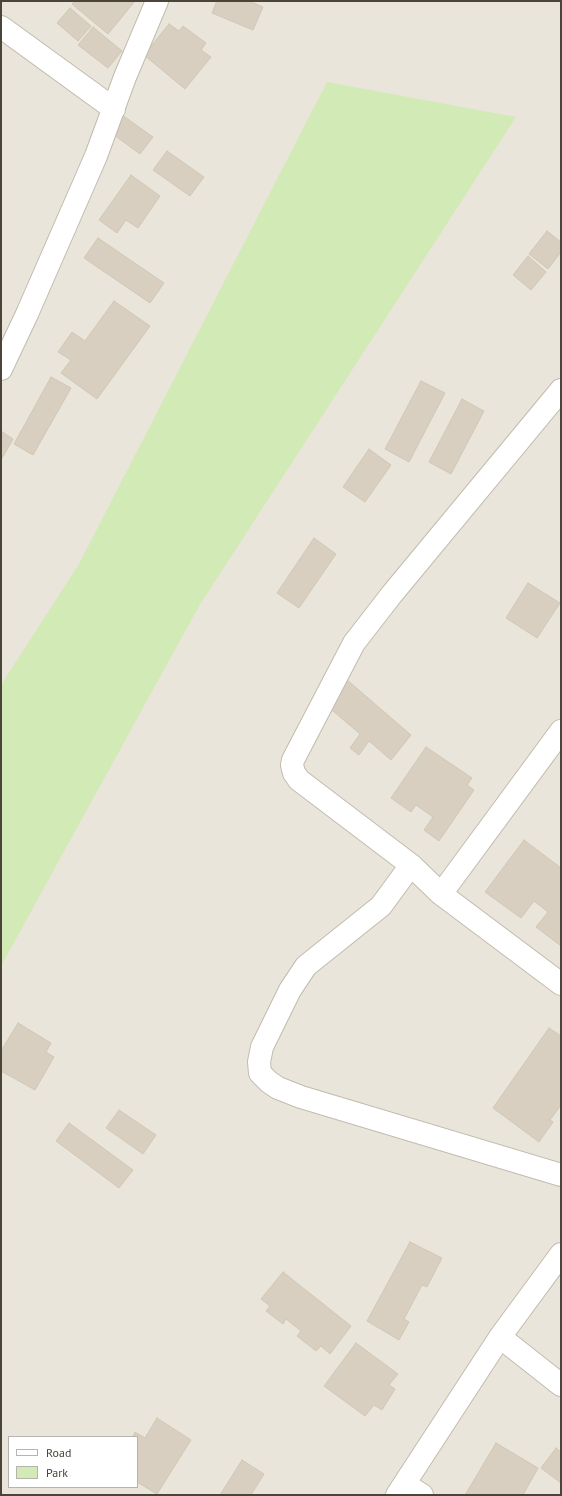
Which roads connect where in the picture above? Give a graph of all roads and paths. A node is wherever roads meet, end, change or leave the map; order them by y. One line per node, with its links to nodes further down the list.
1 (157, 1): 3 (street)
2 (1, 27): 3 (street)
3 (114, 109): 4 (street)
4 (1, 369)
5 (561, 390): 7 (street)
6 (561, 731): 8 (street)
7 (411, 865): 8 (street); 10 (street)
8 (441, 894): 9 (street)
9 (561, 984)
10 (561, 1175)
11 (561, 1254): 12 (street)
12 (500, 1337): 13 (street); 14 (street)
13 (561, 1385)
14 (408, 1491)

